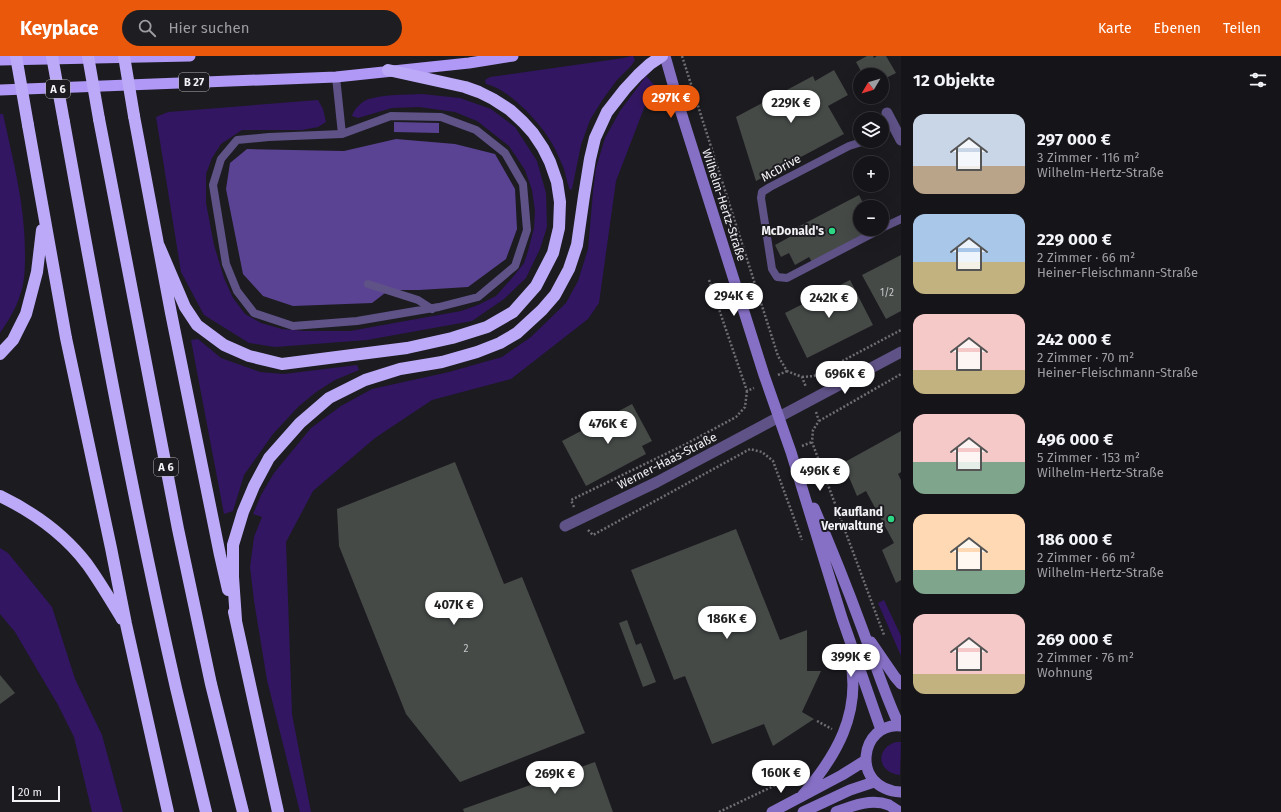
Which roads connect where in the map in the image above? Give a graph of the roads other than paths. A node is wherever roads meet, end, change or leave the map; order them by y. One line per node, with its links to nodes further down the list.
1 (16, 56): 18 (highway, bridge)
2 (52, 56): 43 (highway, A 6, bridge)
3 (88, 56): 44 (highway, A 6, bridge)
4 (124, 56): 22 (highway, bridge)
5 (183, 56): 6 (highway, B 27); 10 (highway, B 27)
6 (190, 56)
7 (513, 56): 11 (highway, B 27)
8 (662, 56): 32 (highway)
9 (666, 56): 27 (main road, Wilhelm-Hertz-Straße)
10 (0, 60)
11 (388, 70): 12 (highway, B 27); 22 (highway)
12 (336, 77): 13 (highway, B 27); 15 (lane)
13 (0, 90)
14 (889, 123): 16 (street)
15 (342, 134): 24 (lane); 24 (lane)
16 (901, 140)
17 (853, 145): 21 (lane, McDrive)
18 (44, 215): 26 (highway); 33 (highway)
19 (901, 218): 20 (lane, McDrive)
20 (889, 225)
21 (868, 236)
22 (159, 246): 32 (highway)
23 (368, 284): 24 (lane)
24 (432, 309)
25 (901, 352): 27 (street, Werner-Haas-Straße)
26 (0, 354)
27 (779, 417): 28 (main road, Wilhelm-Hertz-Straße); 30 (street, Werner-Haas-Straße)
28 (791, 452): 31 (main road, Wilhelm-Hertz-Straße); 34 (main road, Wilhelm-Hertz-Straße)
29 (0, 496): 33 (highway)
30 (565, 526)
31 (842, 618): 37 (main road, Wilhelm-Hertz-Straße); 41 (main road)
32 (236, 620): 45 (highway)
33 (126, 624): 42 (highway)
34 (861, 627): 35 (main road); 36 (main road, Wilhelm-Hertz-Straße)
35 (901, 684)
36 (900, 726): 37 (main road)
37 (881, 730): 38 (main road)
38 (866, 760): 39 (main road); 41 (main road)
39 (874, 782): 40 (main road); 47 (main road)
40 (901, 792)
41 (800, 797): 46 (main road)
42 (168, 812)
43 (206, 812)
44 (243, 812)
45 (278, 812)
46 (772, 812)
47 (803, 812)
48 (836, 812): 49 (main road)
49 (900, 812)

